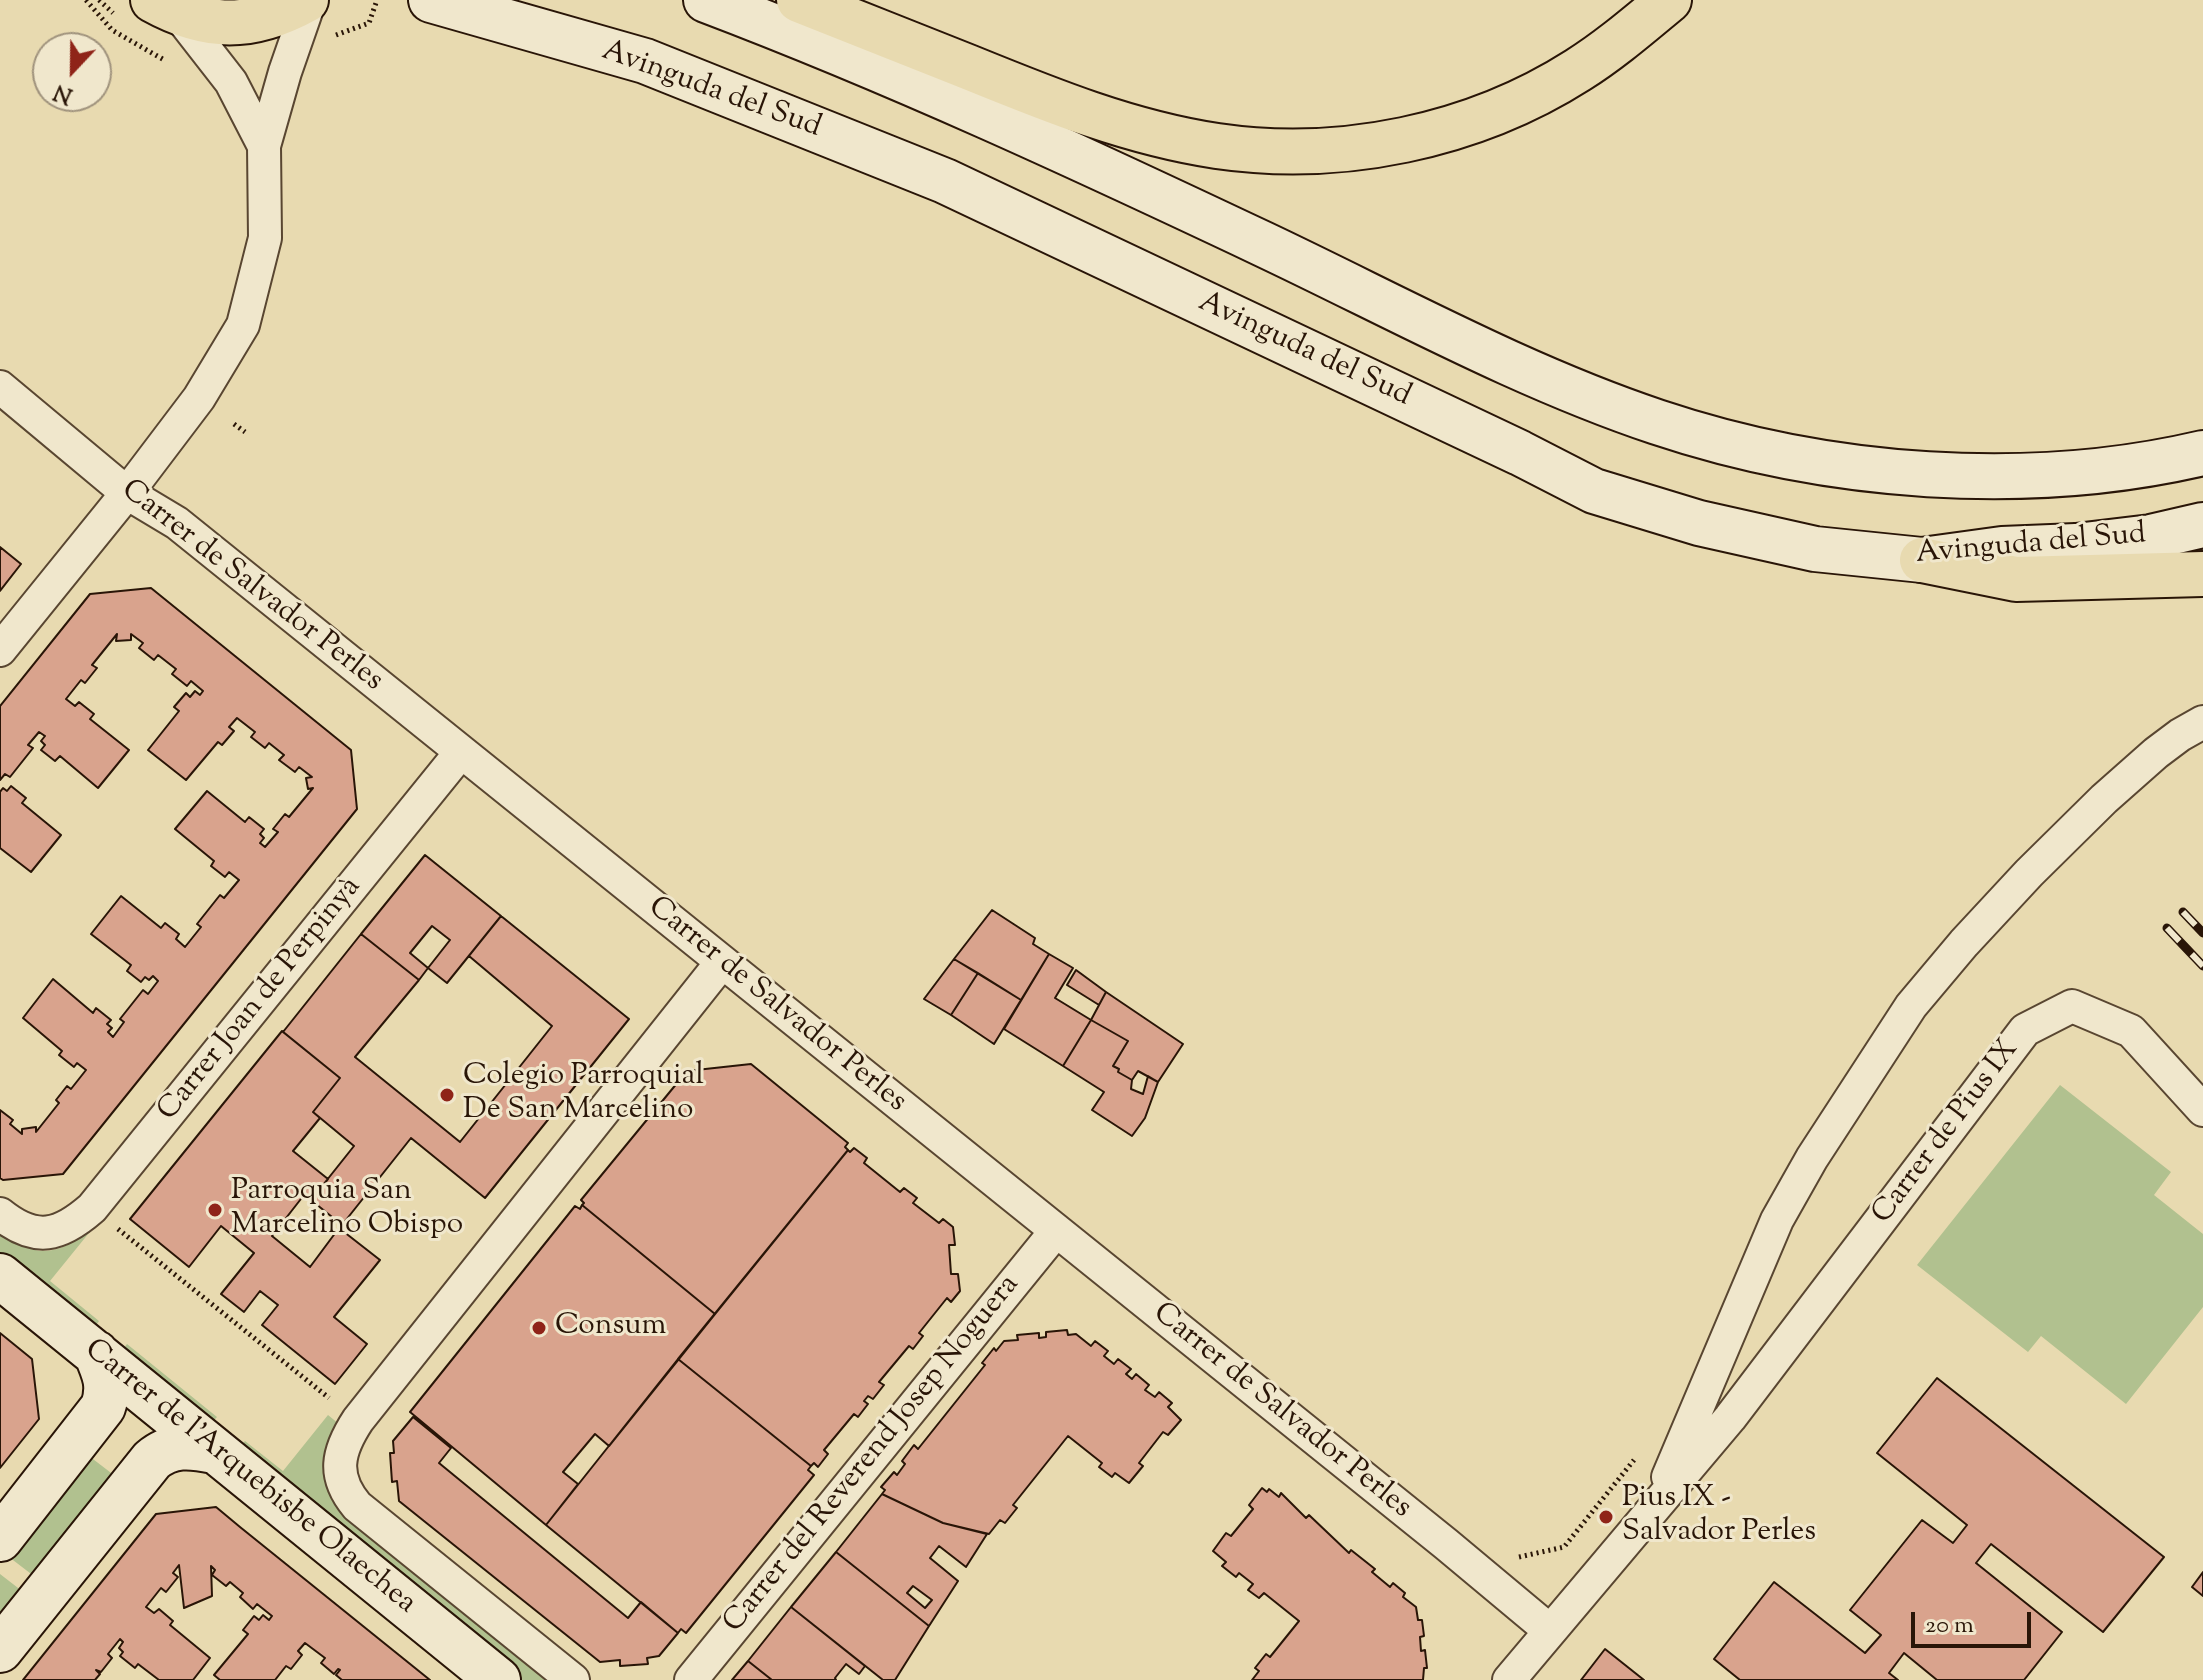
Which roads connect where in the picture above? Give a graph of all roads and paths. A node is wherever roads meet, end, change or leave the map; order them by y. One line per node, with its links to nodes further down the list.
1 (86, 0): 8 (path)
2 (308, 0): 7 (main road); 9 (street)
3 (431, 0): 16 (main road, Avinguda del Sud)
4 (706, 0): 13 (main road)
5 (799, 0): 6 (main road)
6 (1669, 0)
7 (166, 7): 9 (street)
8 (174, 66)
9 (264, 146): 14 (street)
10 (0, 387): 14 (street, Carrer de Salvador Perles)
11 (234, 424): 12 (path)
12 (245, 432)
13 (2203, 453)
14 (127, 493): 18 (street); 20 (street, Carrer de Salvador Perles)
15 (2203, 525): 16 (main road, Avinguda del Sud)
16 (1922, 560): 17 (main road)
17 (2203, 574)
18 (0, 650)
19 (2203, 722): 29 (street)
20 (461, 752): 21 (street, Carrer de Salvador Perles); 23 (street, Carrer Joan de Perpinyà)
21 (722, 962): 25 (street, Carrer de Salvador Perles); 30 (street)
22 (2203, 1110): 27 (street, Carrer de Pius IX)
23 (92, 1208): 24 (street, Carrer Joan de Perpinyà); 30 (path)
24 (0, 1214)
25 (1056, 1231): 34 (street, Carrer de Salvador Perles); 38 (street, Carrer del Reverend Josep Noguera)
26 (0, 1276): 28 (main road, Carrer de l'Arquebisbe Olaechea)
27 (1792, 1338): 29 (street, Carrer de Pius IX); 32 (street, Carrer de Pius IX)
28 (96, 1353): 31 (main road, Carrer de l'Arquebisbe Olaechea); 33 (main road)
29 (1698, 1402): 32 (street)
30 (358, 1420): 37 (street, Carrer de l'Arquebisbe Olaechea)
31 (214, 1451): 35 (main road); 36 (main road, Carrer de l'Arquebisbe Olaechea)
32 (1653, 1510): 34 (street, Carrer de Pius IX)
33 (0, 1539)
34 (1549, 1630): 39 (street, Carrer de Pius IX)
35 (0, 1650)
36 (498, 1680)
37 (573, 1680)
38 (691, 1680)
39 (1509, 1680)

